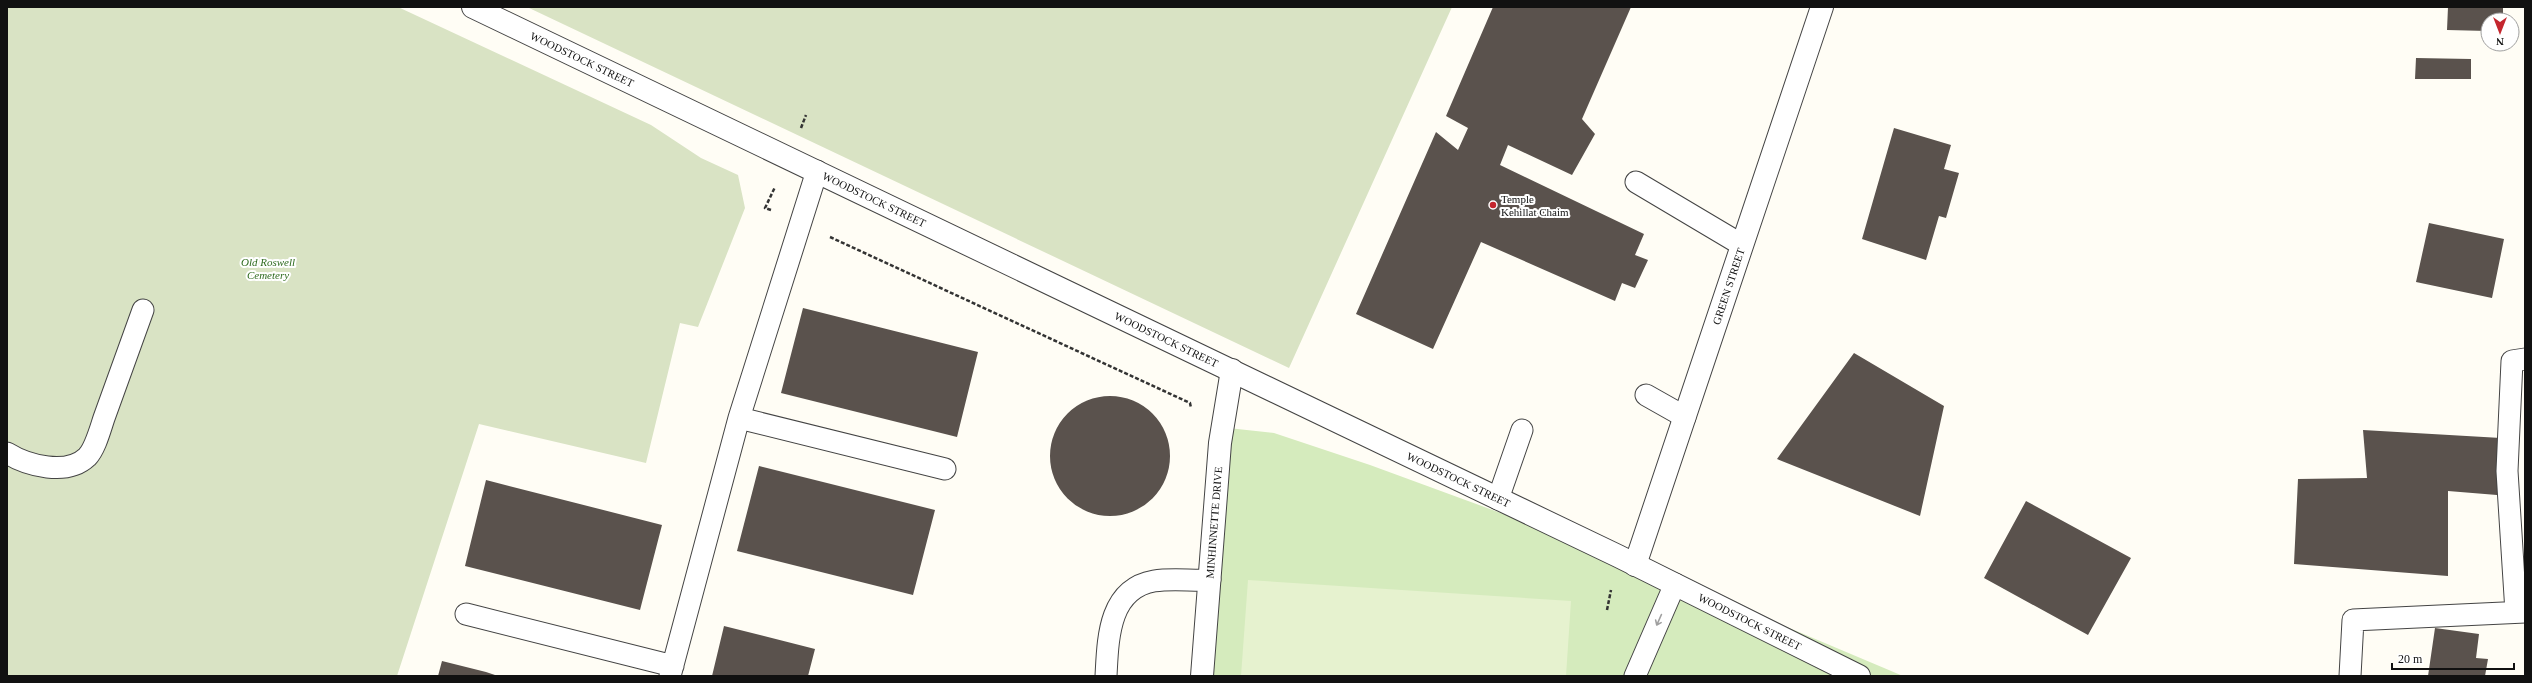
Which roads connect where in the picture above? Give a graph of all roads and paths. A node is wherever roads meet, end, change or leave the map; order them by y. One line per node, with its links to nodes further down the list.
1 (473, 7): 4 (street, WOODSTOCK STREET)
2 (1822, 7): 8 (street, GREEN STREET)
3 (806, 115): 4 (path)
4 (788, 158): 5 (street, WOODSTOCK STREET); 7 (path)
5 (817, 171): 7 (lane); 11 (street, WOODSTOCK STREET)
6 (1636, 182): 8 (lane)
7 (801, 222): 13 (path); 15 (lane)
8 (1742, 245): 14 (street, GREEN STREET)
9 (143, 310): 17 (lane)
10 (2525, 359): 23 (lane)
11 (1232, 370): 19 (street, WOODSTOCK STREET); 21 (street, MINHINNETTE DRIVE)
12 (1646, 395): 14 (lane)
13 (1191, 410)
14 (1685, 417): 20 (street, GREEN STREET)
15 (739, 418): 18 (lane); 25 (lane)
16 (1522, 430): 19 (lane)
17 (7, 454)
18 (945, 469)
19 (1498, 499): 20 (street, WOODSTOCK STREET)
20 (1635, 565): 22 (street, WOODSTOCK STREET)
21 (1210, 580): 26 (lane); 27 (street, MINHINNETTE DRIVE)
22 (1675, 584): 28 (lane, one-way to 28); 29 (street, WOODSTOCK STREET)
23 (2520, 612): 30 (lane)
24 (466, 614): 25 (lane)
25 (671, 671)
26 (1106, 676)
27 (1202, 676)
28 (1635, 676)
29 (1859, 676)
30 (2350, 676)

